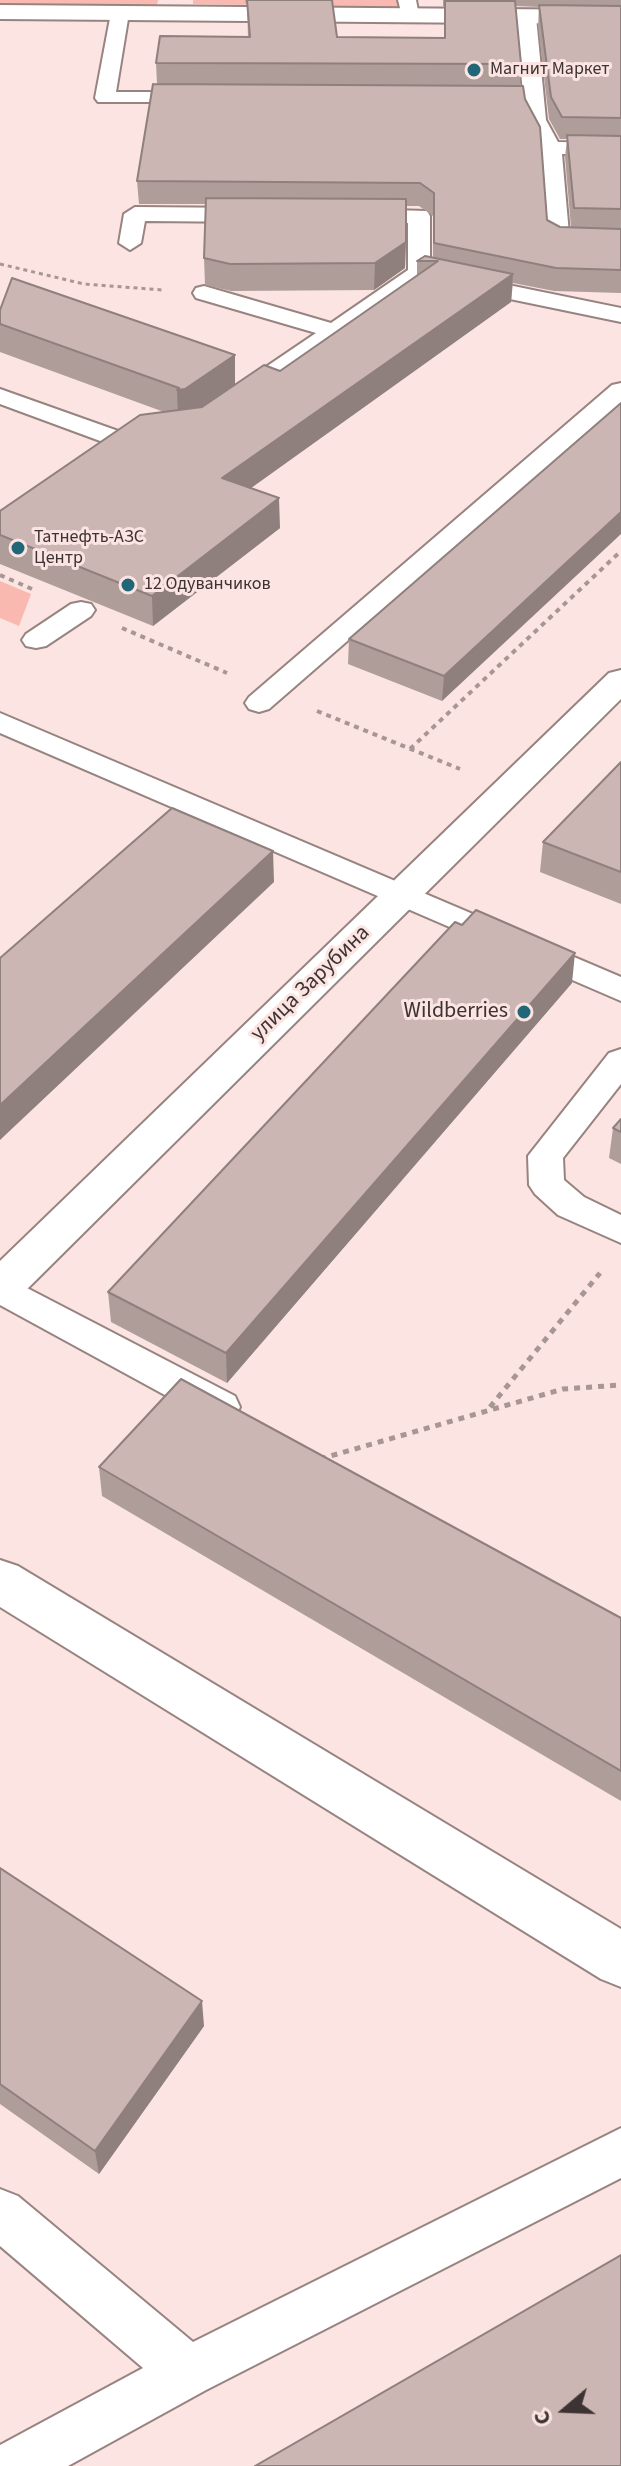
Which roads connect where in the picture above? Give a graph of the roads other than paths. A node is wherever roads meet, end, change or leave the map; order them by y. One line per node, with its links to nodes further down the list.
1 (176, 7): 2 (street); 4 (street)
2 (408, 8): 5 (street)
3 (0, 12): 4 (street)
4 (120, 13): 7 (lane)
5 (526, 17): 6 (street); 9 (lane)
6 (621, 17)
7 (215, 98)
8 (450, 99): 9 (lane)
9 (534, 99): 10 (lane)
10 (551, 148): 11 (lane); 14 (lane)
11 (621, 149)
12 (276, 215): 15 (lane)
13 (335, 216): 16 (lane)
14 (621, 242)
15 (130, 243)
16 (419, 273): 18 (lane); 19 (lane)
17 (204, 293): 19 (lane)
18 (621, 315)
19 (334, 331): 22 (lane)
20 (621, 390): 29 (lane)
21 (0, 396): 24 (lane)
22 (219, 410)
23 (139, 434): 24 (lane)
24 (112, 437): 25 (lane)
25 (87, 455)
26 (81, 610): 27 (lane)
27 (36, 640)
28 (619, 685): 31 (street, улица Зарубина)
29 (265, 698)
30 (0, 722): 31 (lane)
31 (402, 895): 32 (lane); 35 (street, улица Зарубина)
32 (621, 990)
33 (621, 1061): 34 (lane)
34 (621, 1230)
35 (0, 1288): 36 (lane)
36 (319, 1459)
37 (0, 1581): 38 (street)
38 (621, 1960)
39 (621, 2152): 41 (lane)
40 (0, 2214): 41 (lane)
41 (188, 2372): 42 (lane)
42 (15, 2466)

